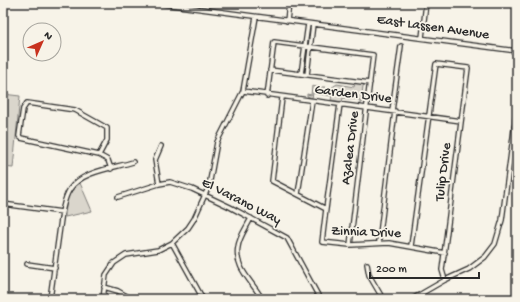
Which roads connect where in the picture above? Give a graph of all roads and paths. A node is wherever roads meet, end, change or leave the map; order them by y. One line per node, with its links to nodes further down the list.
1 (156, 3): 5 (street, East Lassen Avenue)
2 (203, 3): 5 (street)
3 (289, 3): 7 (street)
4 (426, 3): 10 (street)
5 (202, 9): 6 (street, East Lassen Avenue)
6 (256, 17): 7 (street, East Lassen Avenue); 19 (street)
7 (287, 21): 8 (street, East Lassen Avenue)
8 (308, 24): 9 (street, East Lassen Avenue); 11 (street)
9 (314, 24): 10 (street, East Lassen Avenue); 13 (street)
10 (422, 38): 14 (street, East Lassen Avenue)
11 (305, 46): 13 (street); 15 (street); 16 (street)
12 (401, 46): 26 (street)
13 (310, 47): 17 (street); 18 (street, Azalea Drive)
14 (517, 51)
15 (270, 70): 16 (street); 20 (street)
16 (301, 74): 17 (street)
17 (307, 74): 18 (street)
18 (370, 82): 25 (street, Azalea Drive)
19 (243, 91): 20 (street, Garden Drive); 35 (street)
20 (267, 96): 21 (street, Garden Drive)
21 (282, 98): 22 (street, Garden Drive); 34 (street, Zinnia Drive)
22 (312, 101): 23 (street, Garden Drive); 34 (street)
23 (340, 104): 25 (street, Garden Drive); 38 (street)
24 (517, 107): 49 (street)
25 (368, 108): 26 (street, Garden Drive); 43 (street, Azalea Drive)
26 (394, 111): 27 (street, Garden Drive); 41 (street)
27 (429, 117): 28 (street, Garden Drive); 28 (street, Tulip Drive); 44 (street)
28 (461, 121): 45 (street, Tulip Drive)
29 (161, 146): 33 (street)
30 (99, 155): 30 (street); 32 (street)
31 (133, 162): 32 (street)
32 (111, 169): 39 (street)
33 (159, 184): 35 (street, El Varano Way); 36 (street, El Varano Way)
34 (298, 194): 38 (street, Zinnia Drive)
35 (205, 195): 40 (street, El Varano Way); 42 (street)
36 (118, 197)
37 (3, 204): 39 (street)
38 (326, 209): 43 (street, Zinnia Drive)
39 (62, 212): 48 (street)
40 (251, 218): 55 (street); 56 (street, El Varano Way)
41 (379, 242): 43 (street, Zinnia Drive); 44 (street, Zinnia Drive)
42 (172, 243): 50 (street); 54 (street)
43 (350, 244)
44 (411, 246): 45 (street, Zinnia Drive)
45 (445, 253): 49 (street, Tulip Drive)
46 (27, 264): 48 (street)
47 (367, 264): 57 (street)
48 (55, 268): 51 (street)
49 (445, 280): 58 (street)
50 (104, 286): 52 (street); 53 (street)
51 (50, 299)
52 (103, 299)
53 (132, 299)
54 (203, 299)
55 (262, 299)
56 (320, 299)
57 (383, 299)
58 (412, 299)

